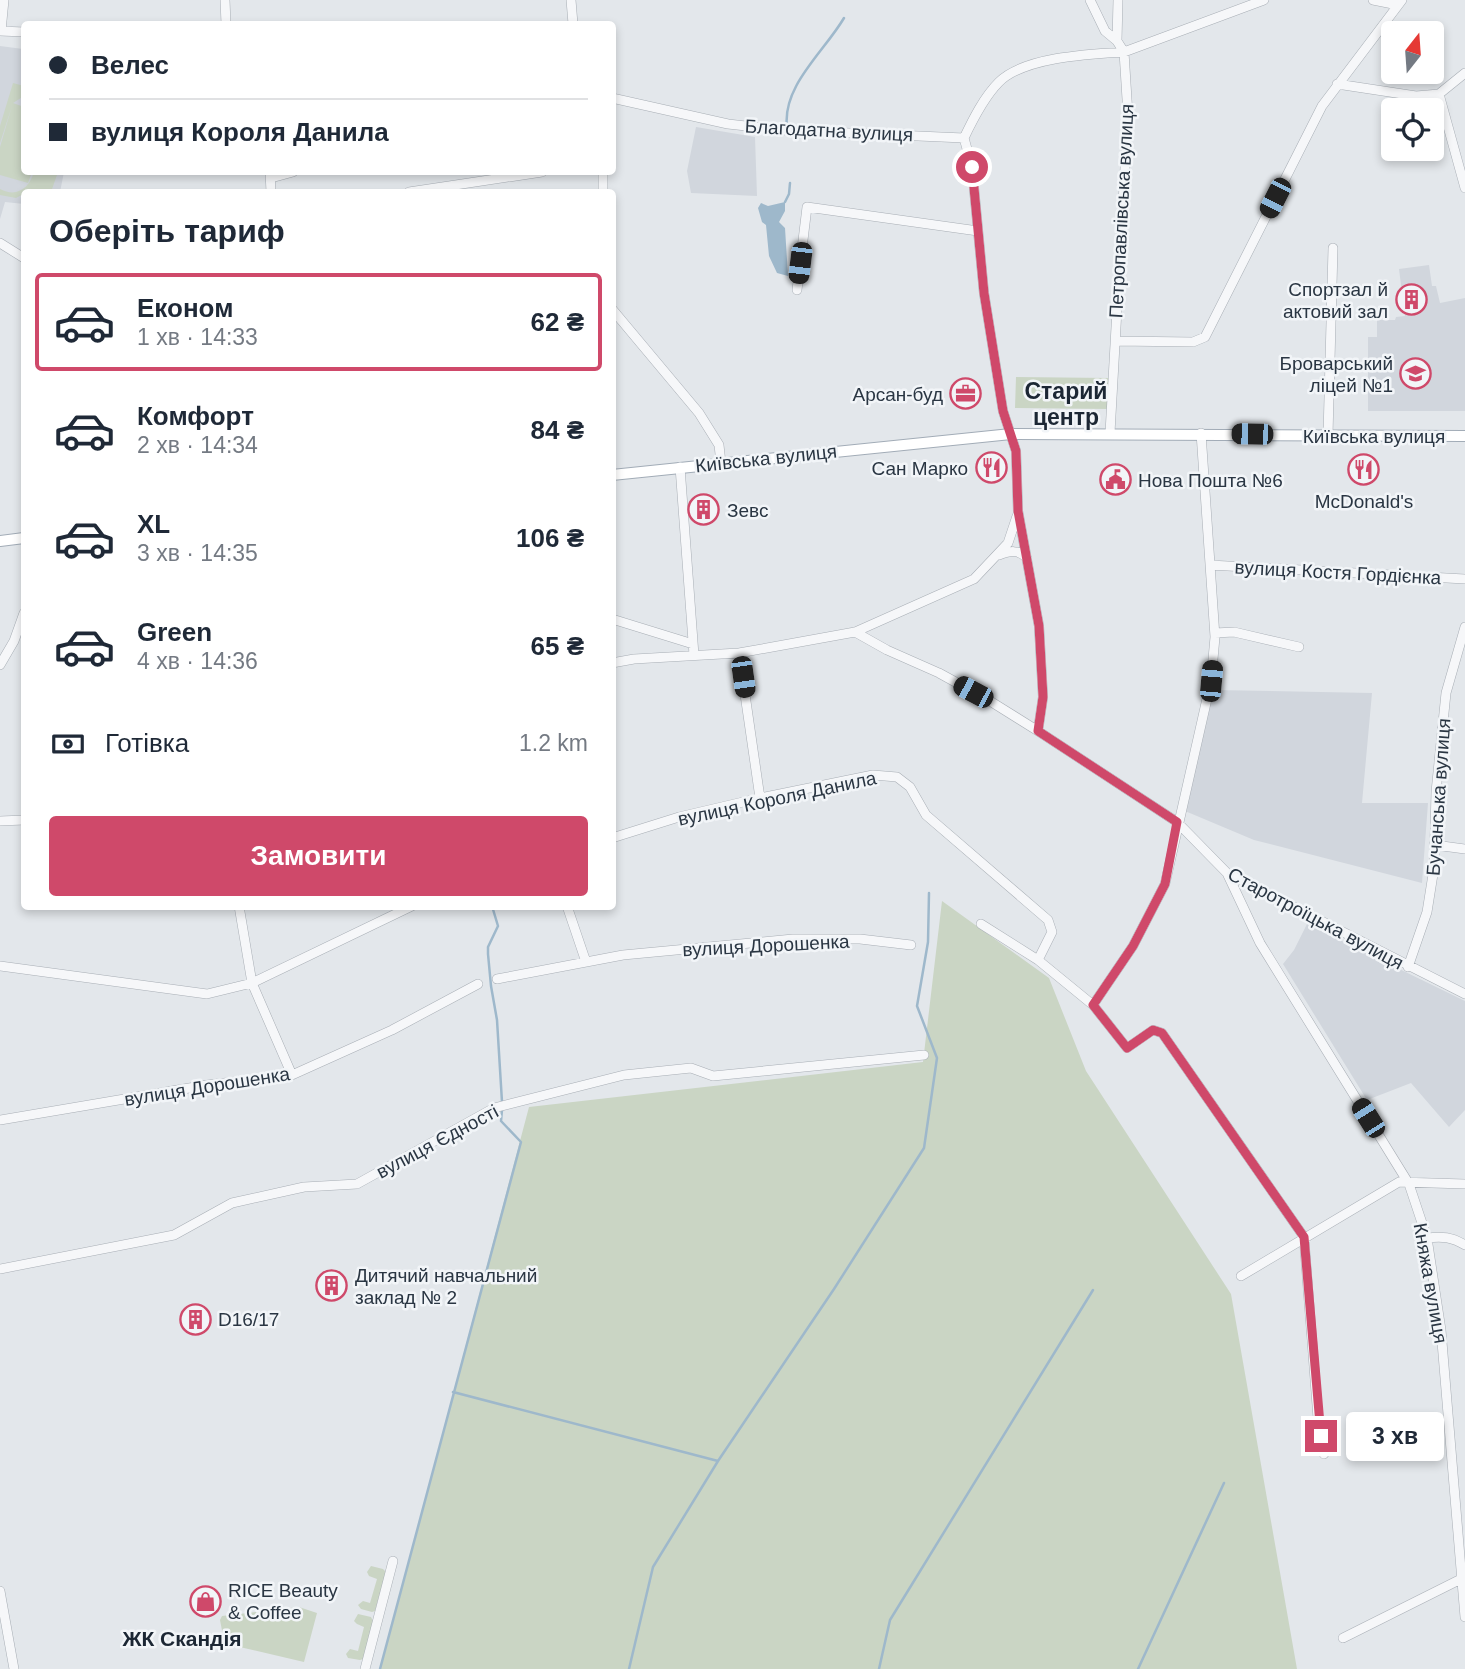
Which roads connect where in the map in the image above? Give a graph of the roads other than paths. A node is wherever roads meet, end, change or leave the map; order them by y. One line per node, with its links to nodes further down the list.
1 (4, 0): 11 (street)
2 (225, 0): 9 (street)
3 (571, 0): 10 (street)
4 (1090, 0): 13 (street, Петропавлівська вулиця)
5 (1118, 0): 13 (street)
6 (1264, 0): 14 (street)
7 (1373, 0): 8 (street)
8 (1400, 3): 16 (street)
9 (226, 21)
10 (573, 21)
11 (1, 31): 12 (street)
12 (21, 32)
13 (1117, 41): 14 (street, Петропавлівська вулиця)
14 (1124, 52): 19 (street); 29 (street, Петропавлівська вулиця)
15 (1465, 73): 17 (street)
16 (1337, 84): 17 (street); 29 (street)
17 (1439, 94): 21 (street)
18 (616, 99): 19 (street, Благодатна вулиця)
19 (964, 138): 23 (street)
20 (522, 175): 22 (street)
21 (1465, 188)
22 (429, 189)
23 (978, 231): 27 (street); 32 (street)
24 (0, 243): 26 (street)
25 (1333, 248): 33 (street)
26 (21, 256)
27 (797, 290)
28 (616, 314): 35 (street)
29 (1116, 341): 30 (street, Петропавлівська вулиця)
30 (1110, 433): 31 (main road, Київська вулиця); 32 (main road, Київська вулиця)
31 (1201, 433): 33 (main road, Київська вулиця); 43 (street)
32 (1011, 434): 35 (main road, Київська вулиця); 38 (street)
33 (1328, 435): 34 (main road, Київська вулиця)
34 (1465, 436)
35 (721, 463): 36 (main road, Київська вулиця)
36 (680, 467): 37 (main road, Київська вулиця); 50 (street)
37 (616, 475)
38 (1018, 511): 41 (street); 42 (street)
39 (21, 538): 40 (main road)
40 (0, 541)
41 (996, 556): 42 (street); 48 (street)
42 (1028, 560): 56 (street)
43 (1210, 565): 44 (street, вулиця Костя Гордієнка); 49 (street)
44 (1465, 579)
45 (616, 620): 50 (street)
46 (21, 621): 55 (street)
47 (1465, 627): 62 (street, Бучанська вулиця)
48 (855, 632): 52 (street); 56 (street, Старотроїцька вулиця)
49 (1215, 633): 51 (street); 60 (street)
50 (693, 644): 53 (street)
51 (1299, 647)
52 (739, 653): 53 (street); 57 (street)
53 (694, 655): 54 (street)
54 (616, 662)
55 (0, 665)
56 (1038, 731): 60 (street, Старотроїцька вулиця)
57 (760, 798): 61 (street, вулиця Короля Данила); 70 (street, вулиця Короля Данила)
58 (21, 820): 59 (street)
59 (0, 821)
60 (1177, 822): 64 (street, Старотроїцька вулиця); 78 (street)
61 (616, 837)
62 (1435, 845): 63 (street); 73 (street, Бучанська вулиця)
63 (1465, 849)
64 (1227, 873): 73 (street, Старотроїцька вулиця); 82 (street, Княжа вулиця)
65 (240, 910): 75 (street)
66 (404, 910): 75 (street)
67 (568, 910): 71 (street)
68 (981, 925): 70 (street)
69 (911, 944): 71 (street, вулиця Дорошенка)
70 (1038, 960): 78 (street)
71 (586, 962): 74 (street, вулиця Дорошенка)
72 (0, 966): 75 (street)
73 (1408, 967): 77 (street, Старотроїцька вулиця)
74 (498, 979)
75 (252, 983): 80 (street)
76 (478, 984): 80 (street, вулиця Дорошенка)
77 (1465, 994)
78 (1093, 1005): 84 (street)
79 (924, 1055): 87 (street, вулиця Єдності)
80 (292, 1075): 81 (street, вулиця Дорошенка)
81 (0, 1120)
82 (1409, 1184): 83 (street); 84 (street); 85 (street, Княжа вулиця)
83 (1465, 1184)
84 (1304, 1237): 88 (street); 89 (street)
85 (1427, 1238): 86 (street); 91 (street, Княжа вулиця)
86 (1465, 1245)
87 (0, 1269)
88 (1241, 1276)
89 (1324, 1454)
90 (393, 1561): 96 (street)
91 (1461, 1579): 93 (street, Княжа вулиця); 94 (street)
92 (0, 1591): 95 (street)
93 (1465, 1617)
94 (1343, 1638)
95 (14, 1669)
96 (365, 1669)

